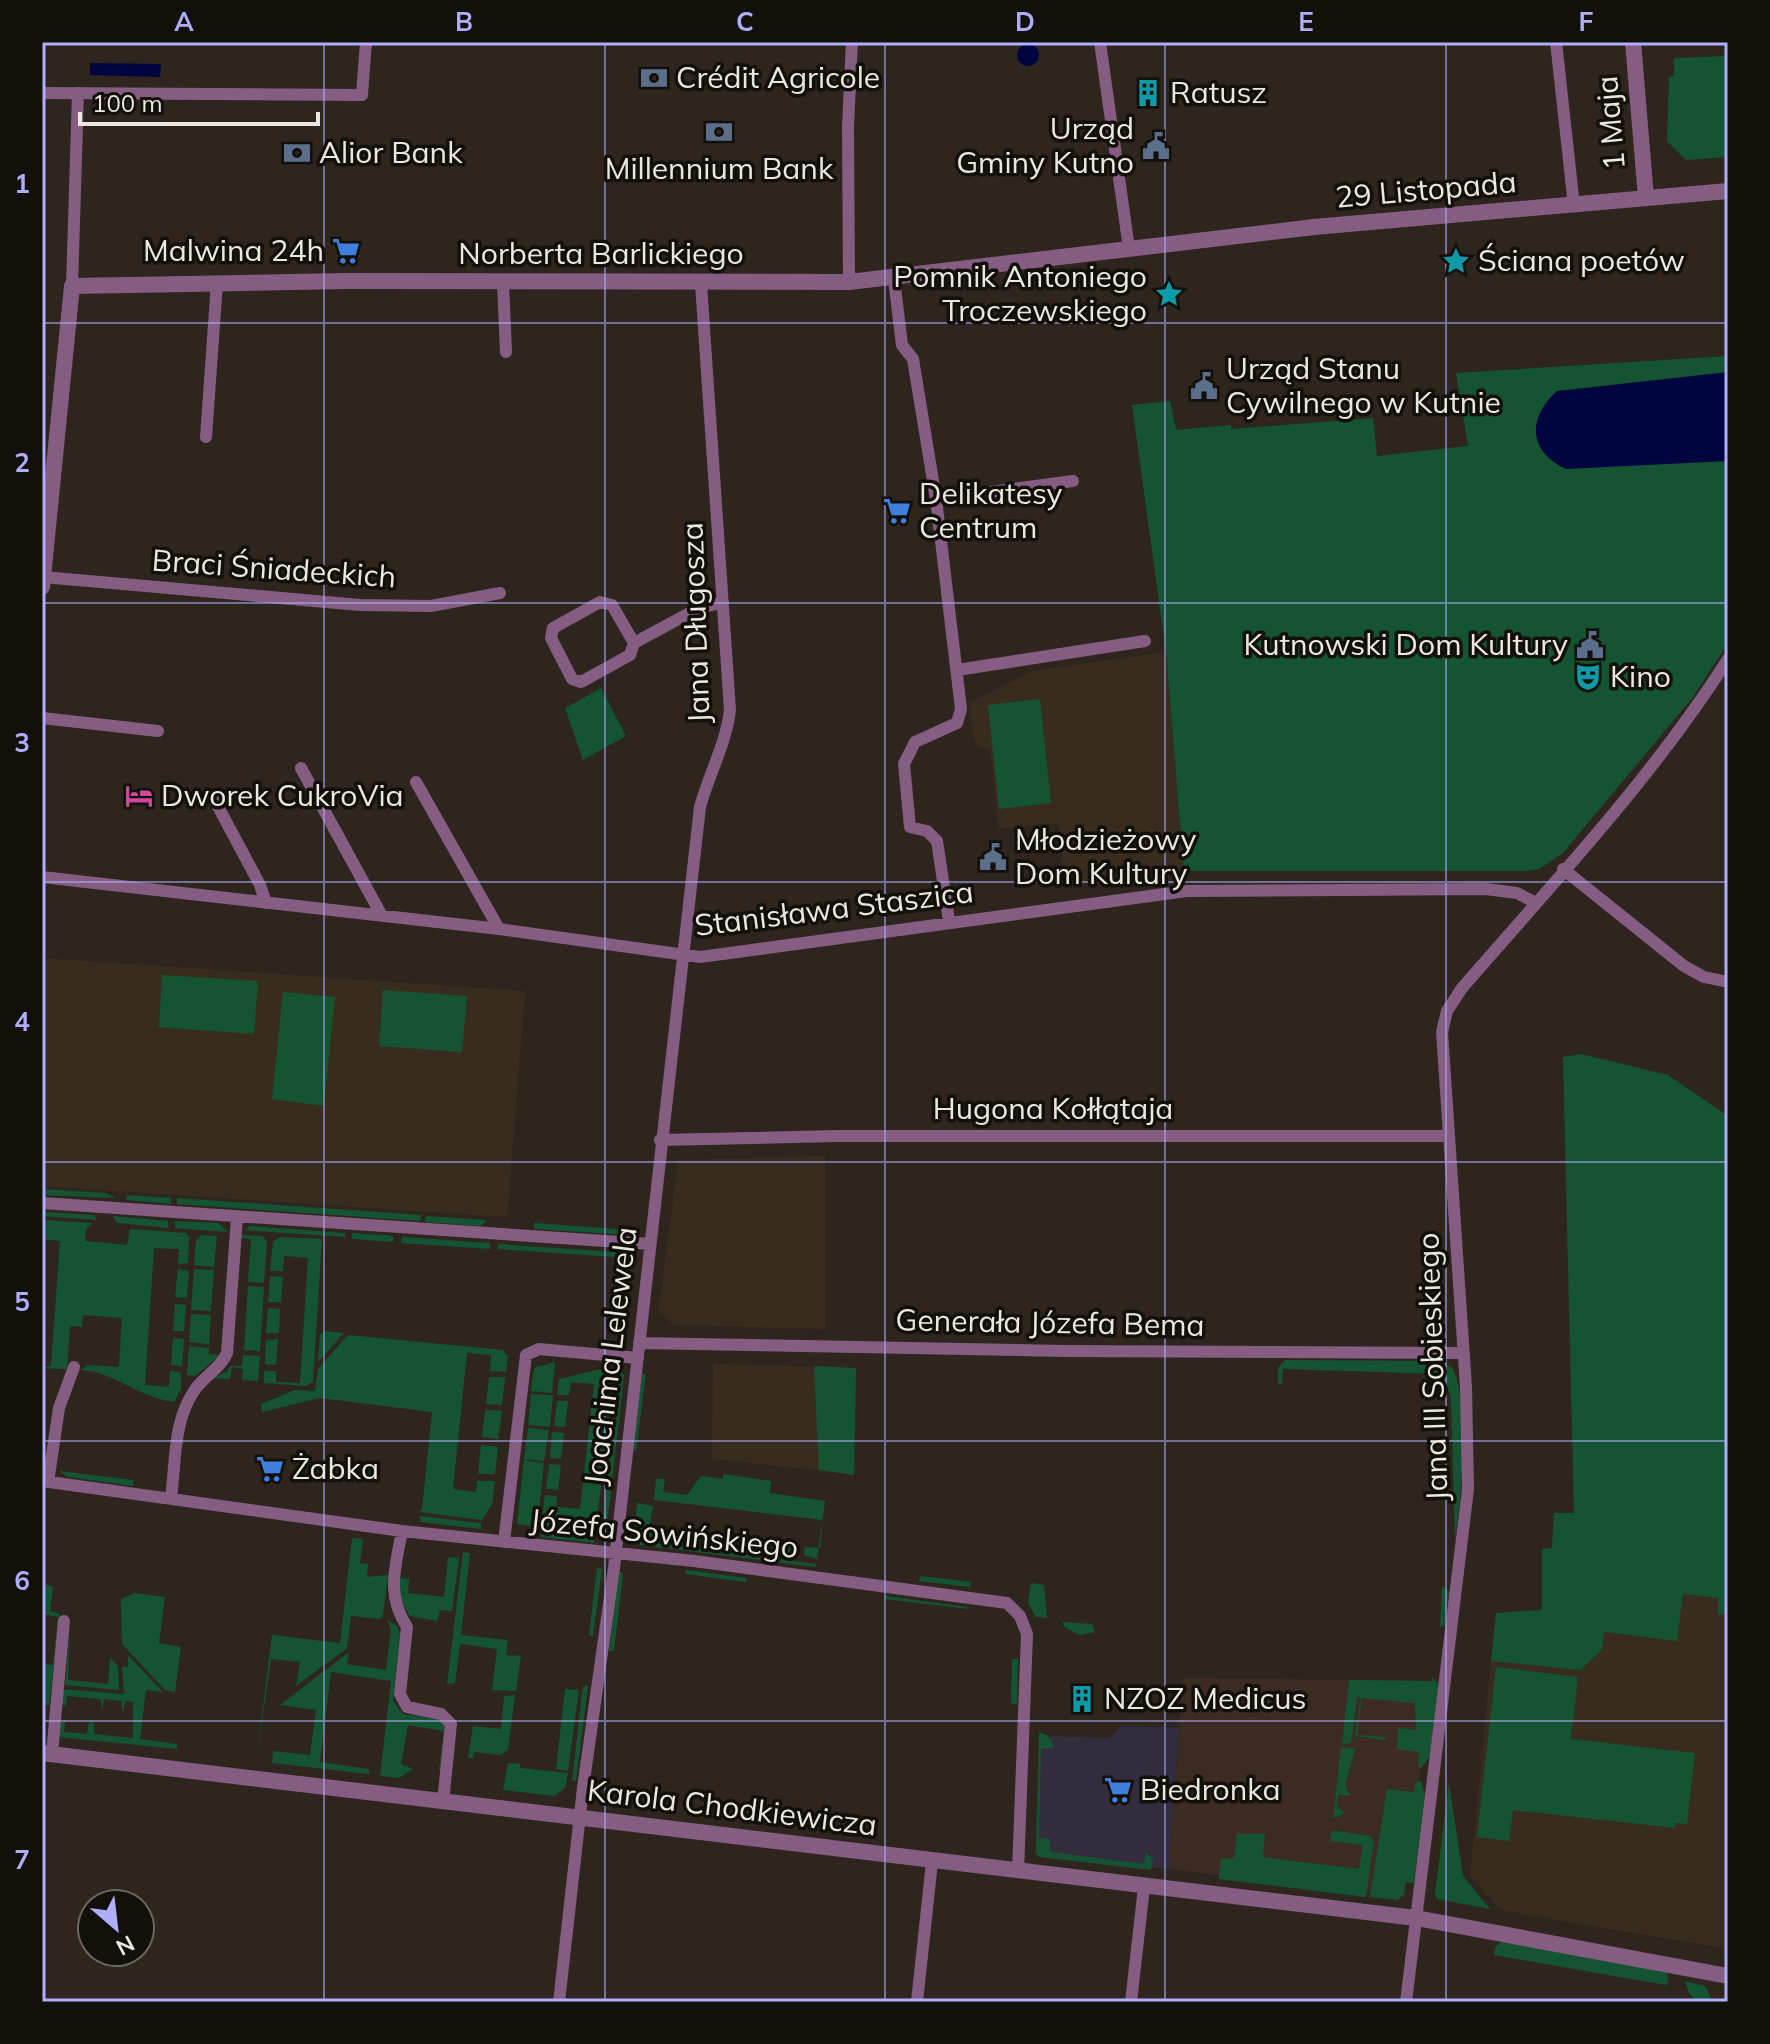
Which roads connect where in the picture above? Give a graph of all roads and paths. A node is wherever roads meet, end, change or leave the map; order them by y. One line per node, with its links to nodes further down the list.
1 (366, 42): 7 (street)
2 (852, 42): 14 (street)
3 (1100, 42): 11 (street)
4 (1556, 42): 10 (street)
5 (1633, 42): 9 (street, 1 Maja)
6 (42, 93): 7 (street)
7 (78, 93): 17 (street)
8 (1728, 191): 9 (street, 29 Listopada)
9 (1646, 198): 10 (street, 29 Listopada)
10 (1574, 206): 11 (street, 29 Listopada)
11 (1129, 249): 12 (street, Norberta Barlickiego)
12 (894, 279): 14 (street, Norberta Barlickiego); 22 (street)
13 (217, 282): 15 (street, Norberta Barlickiego); 17 (street, Norberta Barlickiego); 19 (street)
14 (849, 282): 16 (street, Norberta Barlickiego)
15 (503, 283): 16 (street, Norberta Barlickiego); 18 (street)
16 (701, 284): 27 (street, Jana Długosza)
17 (72, 286): 21 (street)
18 (506, 352)
19 (206, 437)
20 (1073, 481): 22 (street)
21 (47, 483): 23 (street)
22 (936, 499): 31 (street)
23 (44, 545): 24 (street)
24 (43, 577): 25 (street); 26 (street, Braci Śniadeckich)
25 (42, 587)
26 (500, 593)
27 (723, 602): 29 (street); 44 (street, Jana Długosza)
28 (1145, 641): 31 (street)
29 (634, 643): 29 (street)
30 (1728, 659): 37 (street, Jana III Sobieskiego)
31 (957, 670): 42 (street)
32 (42, 718): 33 (street)
33 (158, 731)
34 (301, 768): 41 (street)
35 (416, 782): 43 (street)
36 (214, 799): 39 (street)
37 (1563, 869): 40 (street, Jana III Sobieskiego); 45 (street)
38 (42, 877): 39 (street, Stanisława Staszica)
39 (266, 903): 41 (street, Stanisława Staszica)
40 (1536, 903): 42 (street, Stanisława Staszica); 46 (street, Jana III Sobieskiego)
41 (382, 916): 43 (street, Stanisława Staszica)
42 (949, 921): 44 (street, Stanisława Staszica)
43 (499, 929): 44 (street, Stanisława Staszica)
44 (684, 954): 47 (street, Joachima Lelewela)
45 (1728, 982)
46 (1447, 1136): 47 (street, Hugona Kołłątaja); 52 (street, Jana III Sobieskiego)
47 (660, 1140): 50 (street, Joachima Lelewela)
48 (42, 1203): 49 (street)
49 (237, 1218): 50 (street); 56 (street)
50 (650, 1244): 51 (street, Joachima Lelewela)
51 (639, 1343): 52 (street, Generała Józefa Bema); 53 (street, Joachima Lelewela)
52 (1461, 1353): 67 (street, Jana III Sobieskiego)
53 (638, 1358): 58 (street); 59 (street, Joachima Lelewela)
54 (74, 1367): 55 (street)
55 (45, 1481): 56 (street, Józefa Sowińskiego)
56 (171, 1497): 57 (street, Józefa Sowińskiego)
57 (402, 1531): 58 (street, Józefa Sowińskiego); 62 (street)
58 (504, 1542): 59 (street, Józefa Sowińskiego)
59 (615, 1553): 63 (street, Joachima Lelewela); 65 (street, Józefa Sowińskiego)
60 (64, 1621): 61 (street)
61 (47, 1753): 62 (street, Karola Chodkiewicza)
62 (443, 1802): 63 (street, Karola Chodkiewicza)
63 (580, 1816): 64 (street, Karola Chodkiewicza); 69 (street, Joachima Lelewela)
64 (932, 1862): 65 (street, Karola Chodkiewicza); 70 (street)
65 (1018, 1871): 66 (street, Karola Chodkiewicza)
66 (1144, 1887): 67 (street, Karola Chodkiewicza); 71 (street)
67 (1416, 1918): 68 (street, Karola Chodkiewicza); 72 (street, Jana III Sobieskiego)
68 (1728, 1976)
69 (559, 2002)
70 (917, 2002)
71 (1131, 2002)
72 (1406, 2002)

